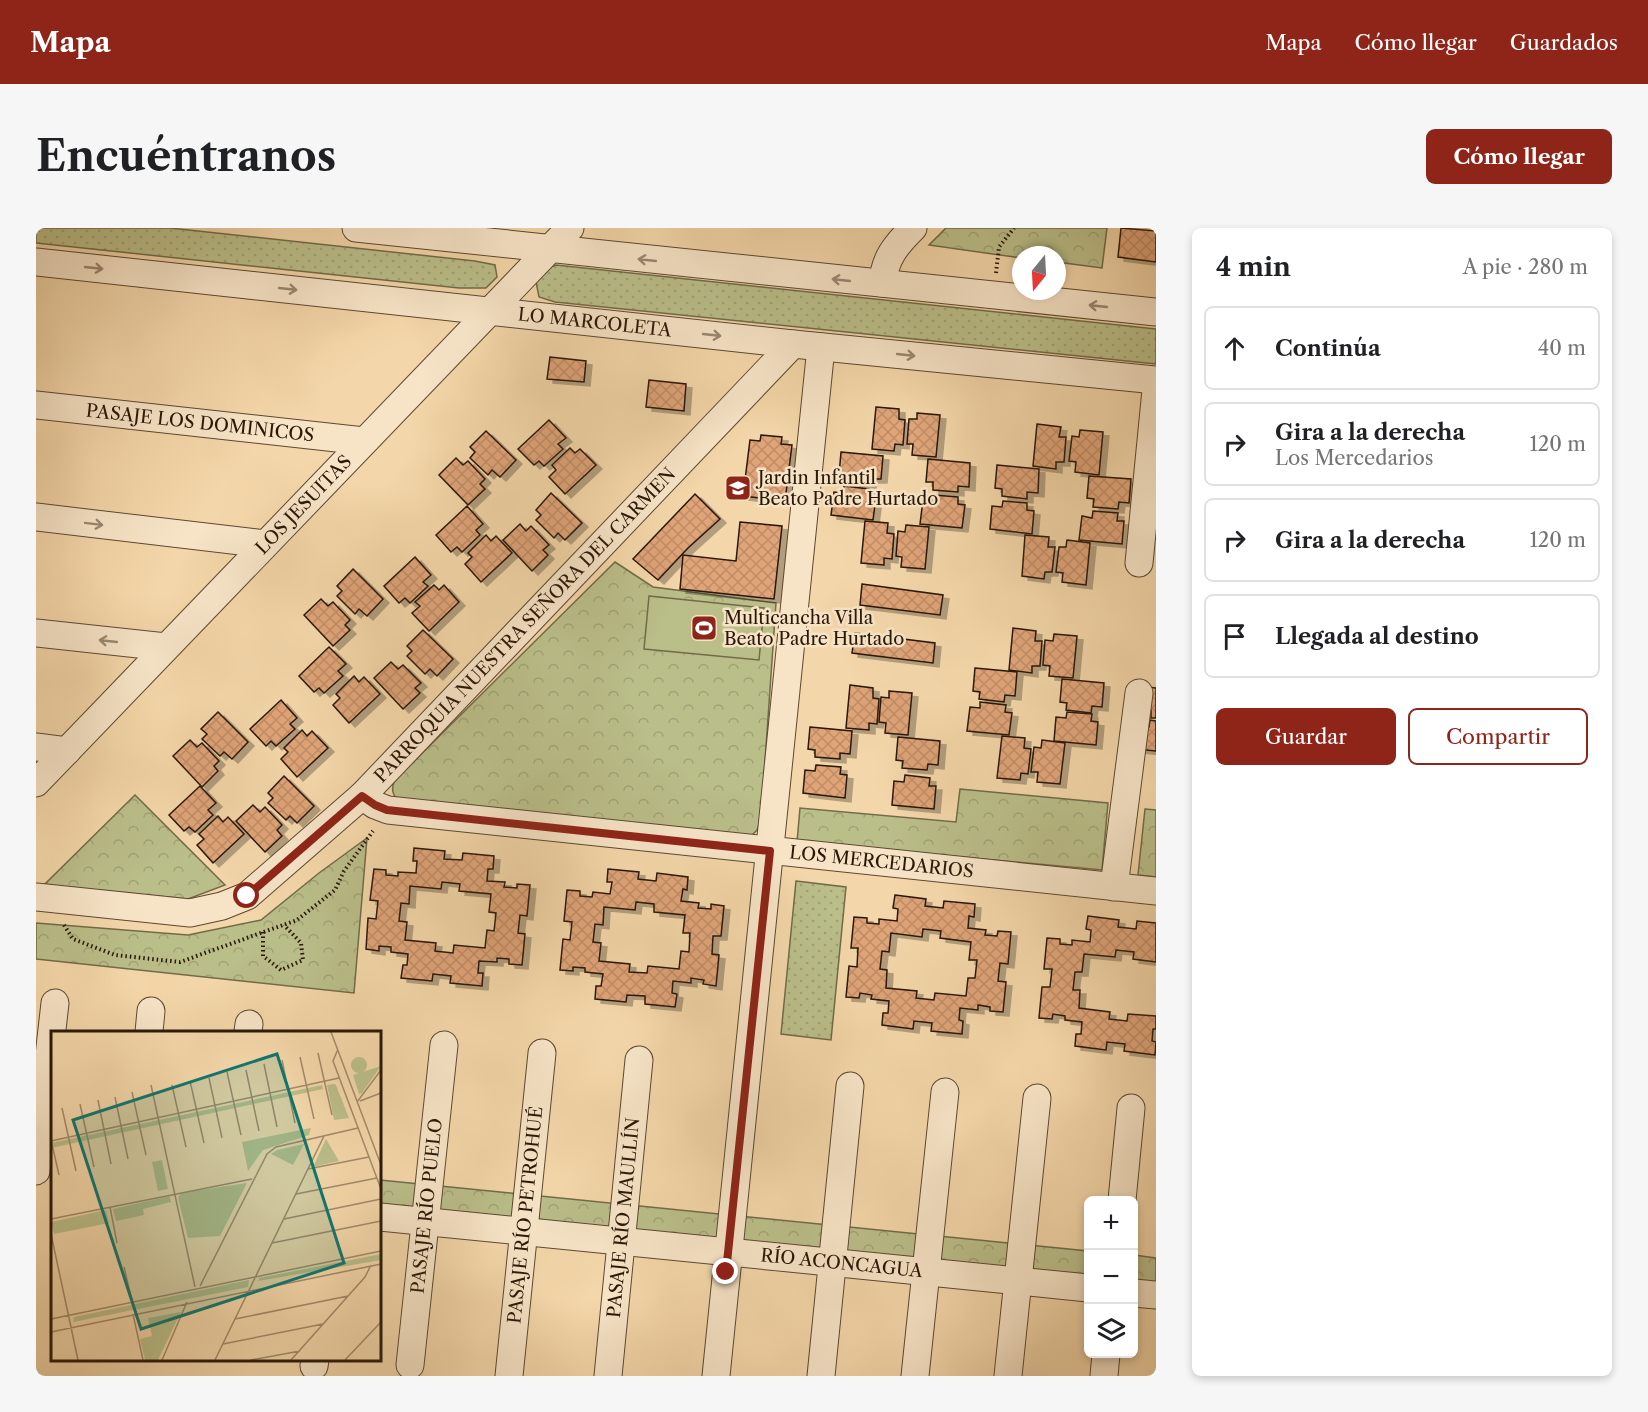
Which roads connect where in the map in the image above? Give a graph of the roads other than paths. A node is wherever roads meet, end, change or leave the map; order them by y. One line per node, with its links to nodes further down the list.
1 (356, 228): 4 (street)
2 (570, 228): 4 (street, LOS JESUITAS)
3 (913, 228): 6 (street)
4 (548, 250): 6 (street, one-way to 4); 7 (street, LOS JESUITAS)
5 (36, 262): 7 (street, LO MARCOLETA, one-way to 7)
6 (883, 284): 8 (street, one-way to 6)
7 (489, 310): 9 (street, LO MARCOLETA, one-way to 9); 14 (street, LOS JESUITAS)
8 (1156, 312)
9 (793, 344): 10 (street, LO MARCOLETA); 24 (street, PARROQUIA NUESTRA SEÑORA DEL CARMEN)
10 (821, 346): 11 (street, LO MARCOLETA, one-way to 11); 25 (street)
11 (1156, 380)
12 (1156, 390): 17 (street)
13 (36, 405): 14 (street, PASAJE LOS DOMINICOS)
14 (364, 441): 16 (street, LOS JESUITAS)
15 (36, 517): 16 (street, one-way to 16)
16 (265, 544): 19 (street, LOS JESUITAS)
17 (1139, 564)
18 (36, 633): 19 (street, one-way to 18)
19 (166, 647): 22 (street, LOS JESUITAS)
20 (1139, 693): 26 (street)
21 (36, 747): 22 (street)
22 (67, 751): 23 (street, LOS JESUITAS)
23 (36, 783)
24 (362, 796): 25 (street, LOS MERCEDARIOS); 28 (street, PARROQUIA NUESTRA SEÑORA DEL CARMEN)
25 (770, 851): 26 (street, LOS MERCEDARIOS); 47 (street)
26 (1114, 887): 27 (street, LOS MERCEDARIOS)
27 (1156, 891)
28 (36, 897)
29 (55, 1003): 30 (street)
30 (52, 1031)
31 (51, 1038): 39 (street)
32 (444, 1045): 44 (street, PASAJE RÍO PUELO)
33 (542, 1053): 45 (street, PASAJE RÍO PETROHUÉ)
34 (639, 1060): 46 (street, PASAJE RÍO MAULLÍN)
35 (850, 1086): 48 (street)
36 (945, 1092): 49 (street)
37 (1037, 1098): 50 (street)
38 (1131, 1108): 42 (street)
39 (36, 1171)
40 (36, 1183): 41 (street)
41 (51, 1184)
42 (1122, 1196)
43 (381, 1217): 44 (street, RÍO ACONCAGUA)
44 (425, 1222): 45 (street, RÍO ACONCAGUA); 55 (street, PASAJE RÍO PUELO)
45 (524, 1232): 46 (street, RÍO ACONCAGUA); 56 (street, PASAJE RÍO PETROHUÉ)
46 (621, 1241): 47 (street, RÍO ACONCAGUA); 57 (street, PASAJE RÍO MAULLÍN)
47 (729, 1252): 48 (street, RÍO ACONCAGUA); 58 (street)
48 (832, 1263): 49 (street, RÍO ACONCAGUA); 59 (street)
49 (926, 1272): 50 (street, RÍO ACONCAGUA); 60 (street)
50 (1018, 1282): 51 (street, RÍO ACONCAGUA); 61 (street)
51 (1084, 1288)
52 (1138, 1293): 53 (street)
53 (1156, 1295)
54 (1106, 1358): 62 (street)
55 (410, 1365)
56 (509, 1376)
57 (608, 1376)
58 (716, 1376)
59 (821, 1376)
60 (915, 1376)
61 (1008, 1376)
62 (1104, 1376)

